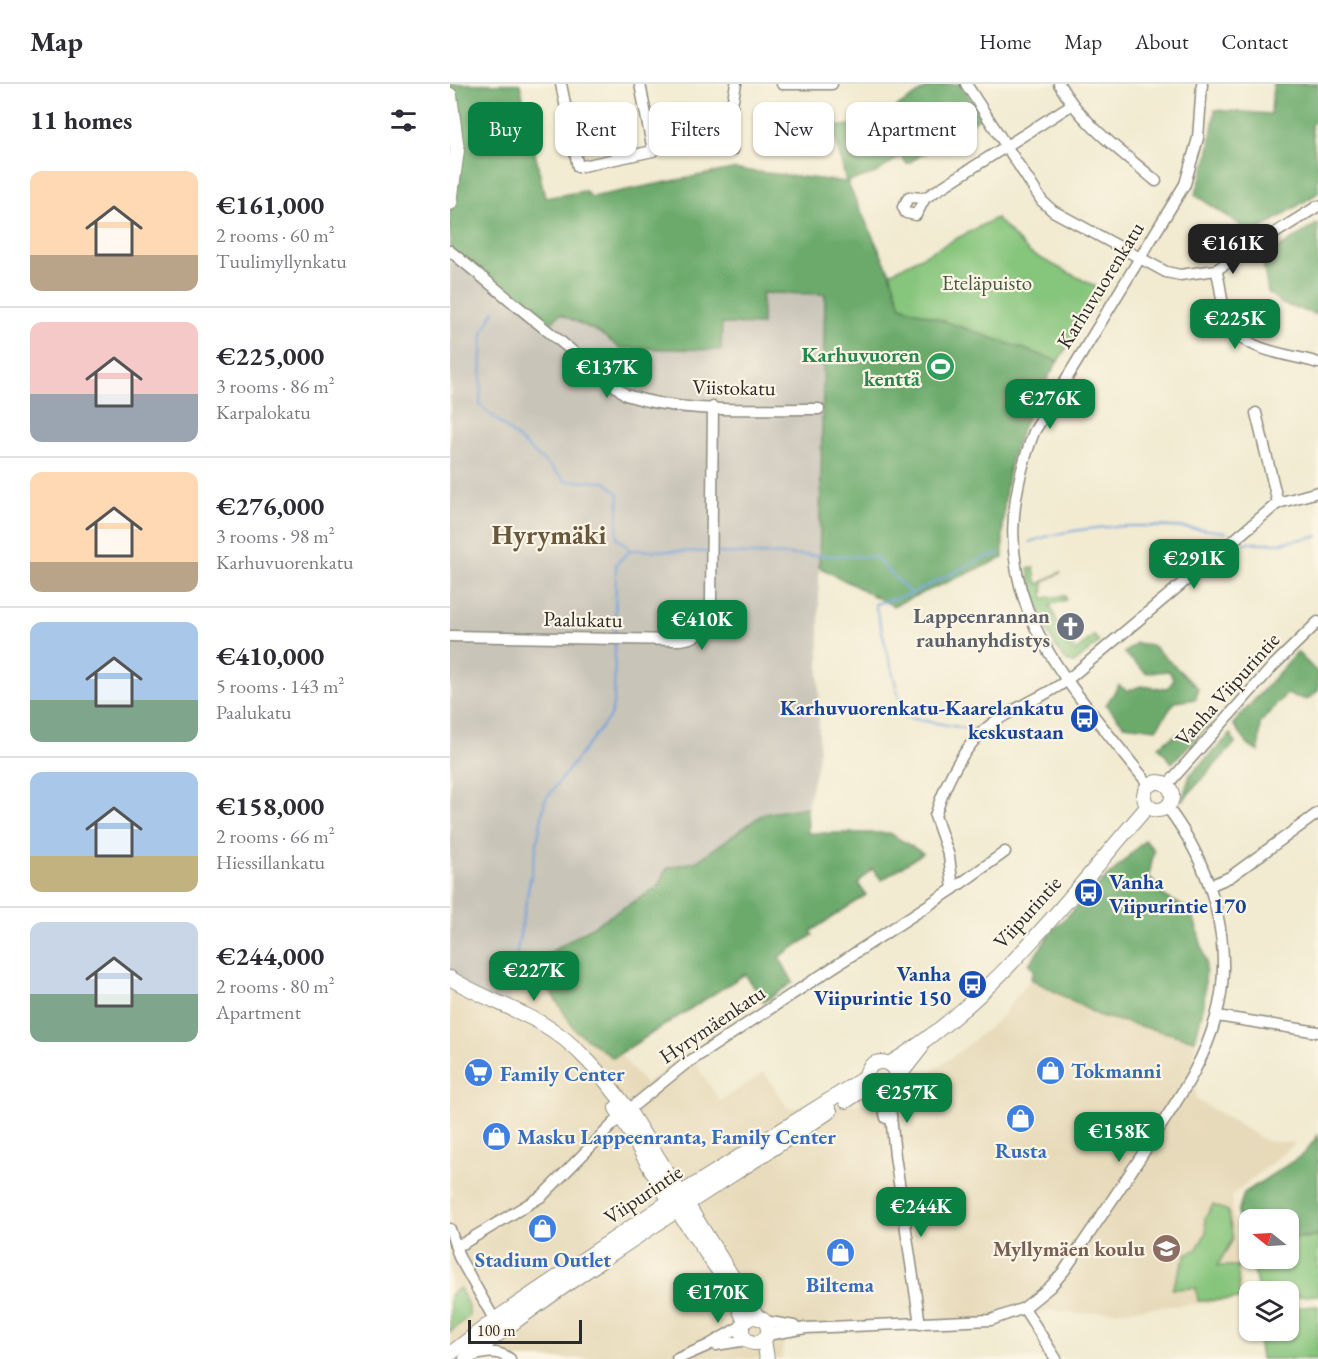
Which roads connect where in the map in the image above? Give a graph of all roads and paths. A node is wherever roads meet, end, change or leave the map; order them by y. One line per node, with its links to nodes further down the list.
1 (561, 84): 2 (street)
2 (640, 84)
3 (736, 84): 10 (street)
4 (782, 84): 5 (street)
5 (832, 84)
6 (966, 84): 12 (street)
7 (1059, 84): 11 (street)
8 (1202, 84): 18 (street, Karhuvuorenkatu)
9 (450, 94): 15 (main road)
10 (732, 102)
11 (1071, 105): 12 (street); 13 (street)
12 (1006, 146): 14 (street); 18 (street)
13 (1156, 181)
14 (925, 198)
15 (450, 203)
16 (1318, 206): 19 (street)
17 (450, 251): 21 (street, Viistokatu)
18 (1140, 257): 19 (street); 28 (street, Karhuvuorenkatu)
19 (1216, 270): 20 (street)
20 (1318, 363)
21 (713, 407): 22 (street, Viistokatu); 27 (street, Paalukatu)
22 (819, 408)
23 (1256, 413): 25 (street)
24 (1318, 492): 25 (street)
25 (1278, 503): 28 (street)
26 (1318, 622): 30 (street, Vanha Viipurintie)
27 (450, 636)
28 (1066, 681): 29 (street, Karhuvuorenkatu); 36 (street)
29 (1149, 785): 30 (main road); 31 (main road)
30 (1167, 785): 32 (main road)
31 (1148, 806): 32 (main road); 40 (main road, Viipurintie)
32 (1167, 807): 35 (street)
33 (1318, 813): 35 (street)
34 (1005, 852): 36 (street, Hyrymäenkatu)
35 (1209, 886): 38 (street)
36 (953, 889): 44 (street, Hyrymäenkatu)
37 (450, 978): 44 (main road)
38 (1217, 1016): 39 (street); 49 (street)
39 (1318, 1032)
40 (929, 1039): 41 (main road, Viipurintie); 42 (main road, Viipurintie)
41 (889, 1064): 42 (main road); 43 (main road, Viipurintie)
42 (894, 1084): 43 (main road); 45 (street)
43 (871, 1086): 45 (street); 46 (main road, Viipurintie)
44 (625, 1114): 46 (main road); 48 (street, Hyrymäenkatu)
45 (895, 1156): 50 (street)
46 (679, 1203): 51 (main road, Viipurintie); 52 (main road)
47 (450, 1229): 48 (street)
48 (455, 1245): 51 (street)
49 (1024, 1308): 50 (street); 59 (street)
50 (920, 1324): 52 (street)
51 (498, 1325): 53 (main road, Viipurintie); 54 (main road, Viipurintie)
52 (755, 1330): 56 (street); 57 (main road); 58 (main road)
53 (450, 1354)
54 (467, 1358): 55 (street)
55 (510, 1359)
56 (677, 1359)
57 (757, 1359)
58 (766, 1359)
59 (1056, 1359)

